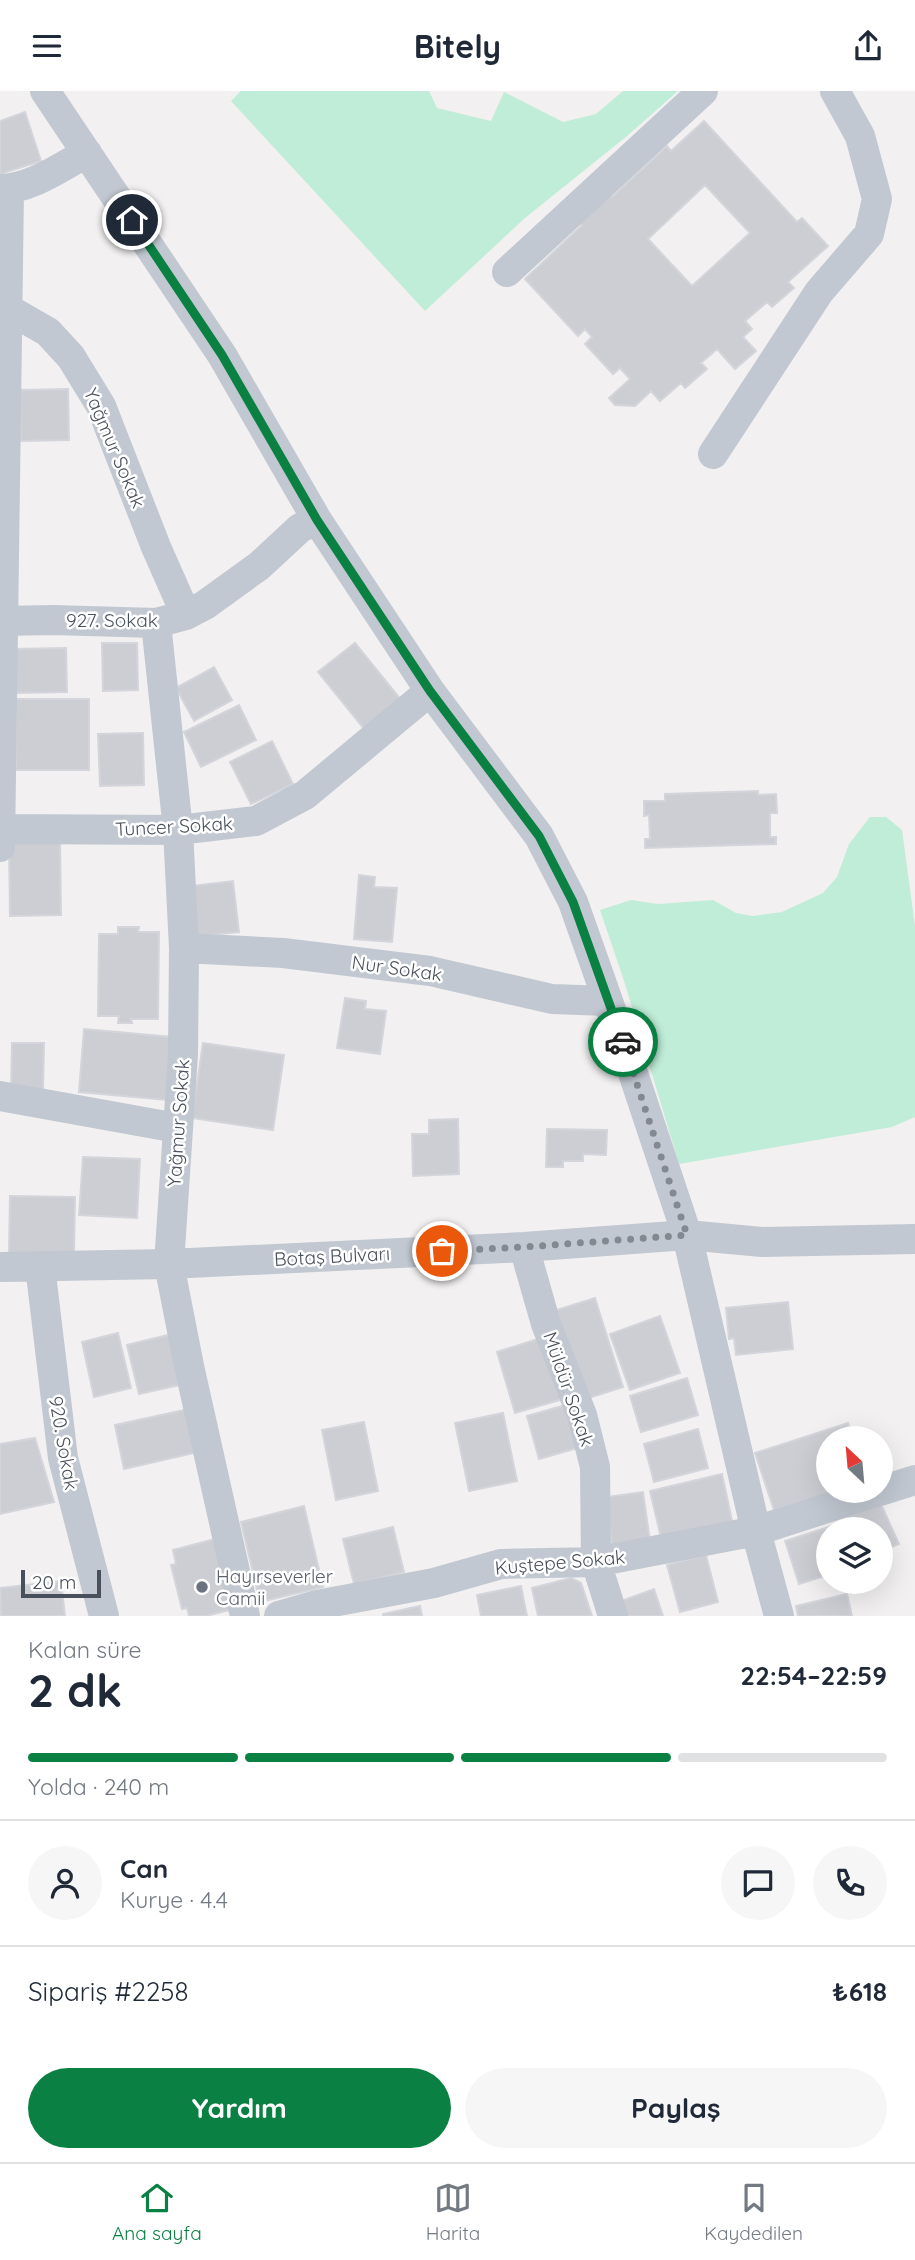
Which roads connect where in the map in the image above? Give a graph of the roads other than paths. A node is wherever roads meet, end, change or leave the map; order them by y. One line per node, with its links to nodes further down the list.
1 (45, 91): 4 (street)
2 (703, 91): 6 (street)
3 (835, 91): 8 (street)
4 (87, 153): 5 (street); 9 (street)
5 (4, 189): 7 (street)
6 (507, 272)
7 (8, 309): 10 (street, Yağmur Sokak); 11 (street)
8 (713, 454)
9 (317, 520): 10 (street, 927. Sokak); 13 (street)
10 (187, 615): 12 (street, 927. Sokak)
11 (2, 621): 12 (street, 927. Sokak); 14 (street)
12 (156, 623): 15 (street, Yağmur Sokak)
13 (430, 691): 15 (street, Tuncer Sokak); 18 (street)
14 (0, 829): 15 (street, Tuncer Sokak); 16 (street)
15 (178, 830): 17 (street, Yağmur Sokak)
16 (0, 848)
17 (184, 948): 18 (street, Nur Sokak); 20 (street, Yağmur Sokak)
18 (607, 1001): 21 (street)
19 (0, 1096): 20 (street)
20 (177, 1128): 24 (street, Yağmur Sokak)
21 (687, 1235): 22 (street, Botaş Bulvarı); 23 (street, Botaş Bulvarı); 30 (street)
22 (915, 1238)
23 (524, 1247): 24 (street, Botaş Bulvarı); 31 (street, Müldür Sokak)
24 (169, 1264): 25 (street, Botaş Bulvarı); 33 (street, Yağmur Sokak)
25 (40, 1266): 26 (street, Botaş Bulvarı); 32 (street, 920. Sokak)
26 (0, 1267)
27 (915, 1480): 28 (street, Kuştepe Sokak)
28 (893, 1487)
29 (843, 1503): 30 (street, Kuştepe Sokak)
30 (756, 1531): 31 (street, Kuştepe Sokak); 36 (street)
31 (596, 1562): 34 (street, Kuştepe Sokak); 35 (street, Müldür Sokak)
32 (104, 1616)
33 (245, 1616)
34 (279, 1616)
35 (613, 1616)
36 (779, 1616)

